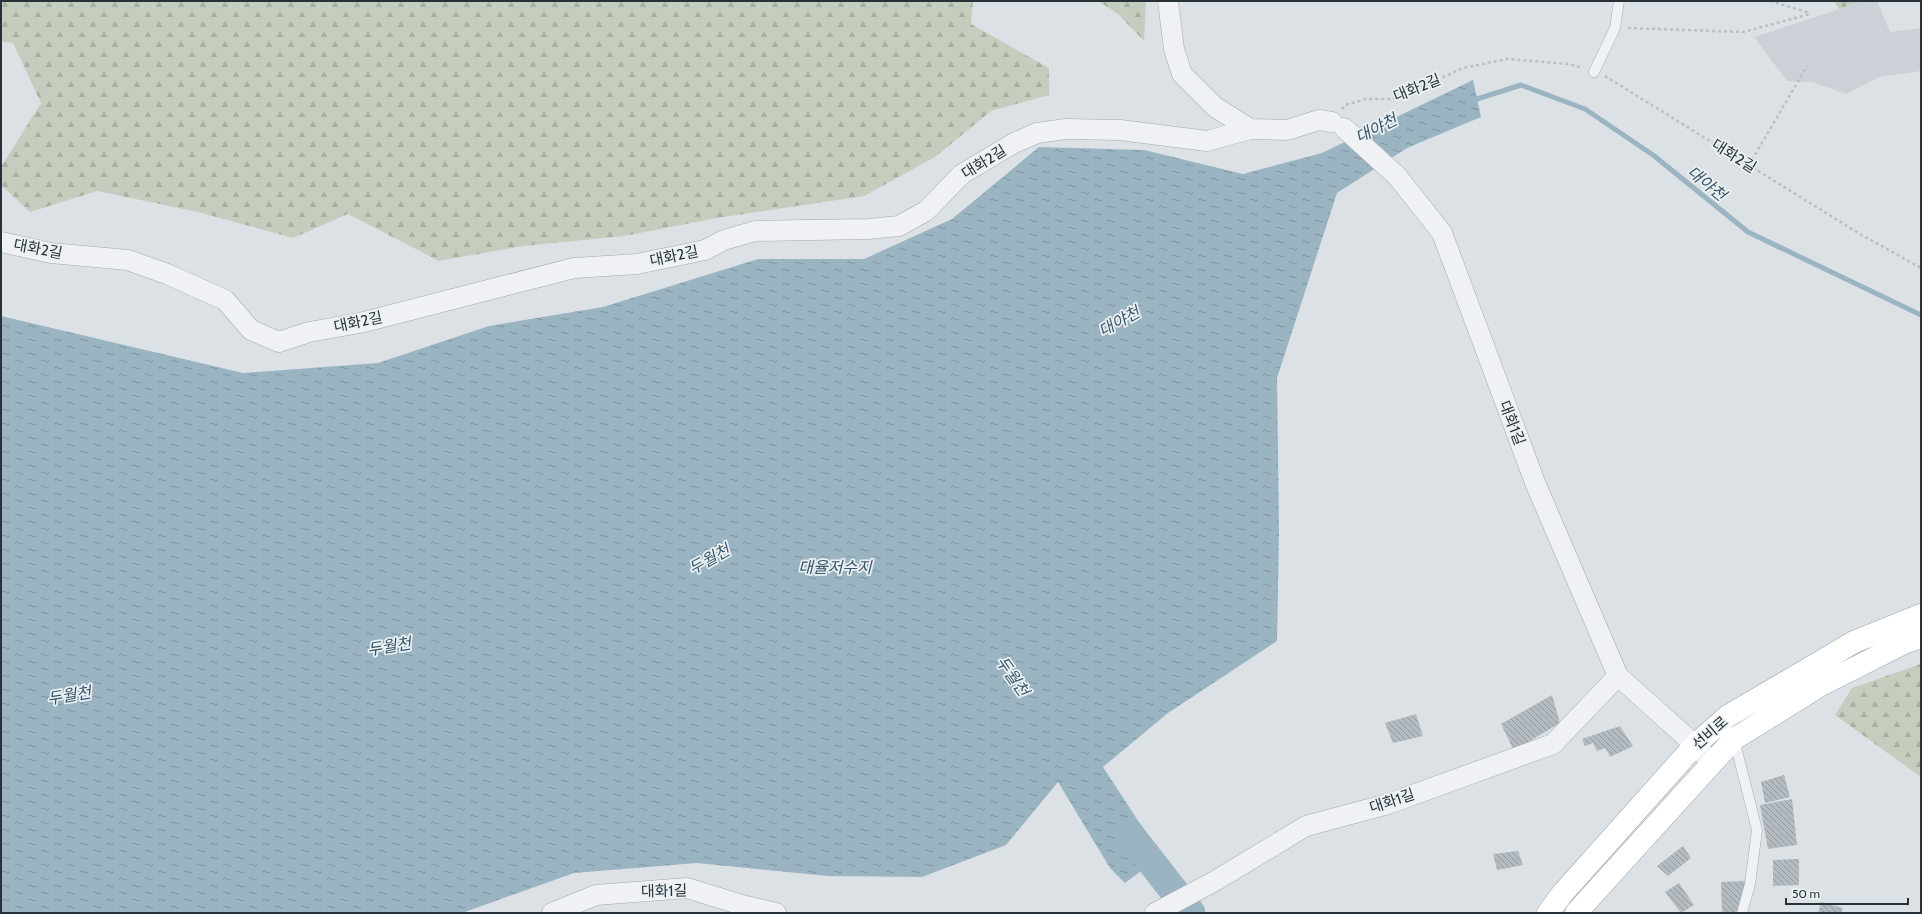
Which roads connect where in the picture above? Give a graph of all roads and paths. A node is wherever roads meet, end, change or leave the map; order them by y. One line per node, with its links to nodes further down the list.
1 (1168, 1): 8 (street)
2 (1620, 1): 4 (lane)
3 (1770, 1): 4 (path)
4 (1616, 28): 6 (lane)
5 (1807, 66): 9 (path)
6 (1594, 72): 7 (path, 대화2길); 9 (path, 대화2길)
7 (1338, 125): 8 (street, 대화2길); 14 (street, 대화1길)
8 (1250, 129): 10 (street, 대화2길)
9 (1749, 165): 11 (path, 대화2길)
10 (1, 242)
11 (1921, 268)
12 (1921, 615): 16 (main road, 선비로)
13 (1921, 637): 15 (main road, 선비로)
14 (1618, 676): 16 (street, 대화1길); 22 (street, 대화1길)
15 (1734, 739): 17 (main road, 선비로); 24 (lane, 선비로)
16 (1695, 745): 17 (street, 대화1길); 23 (main road, 선비로)
17 (1712, 763): 19 (main road, 선비로)
18 (740, 909): 20 (street, 대화1길); 21 (street, 대화1길)
19 (1584, 911)
20 (552, 913)
21 (776, 913)
22 (1155, 913)
23 (1548, 913)
24 (1742, 913)

